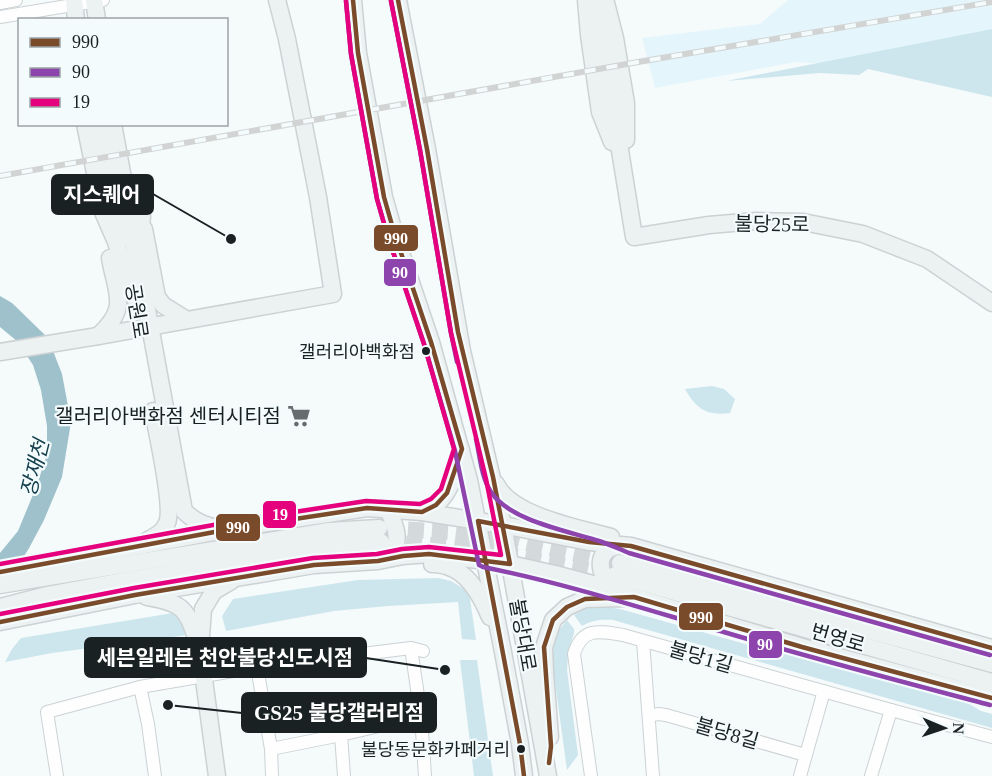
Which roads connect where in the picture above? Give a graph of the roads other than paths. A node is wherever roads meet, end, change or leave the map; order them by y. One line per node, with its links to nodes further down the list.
1 (16, 0): 9 (street)
2 (97, 0): 10 (street); 12 (main road)
3 (277, 0): 22 (main road)
4 (353, 0): 26 (main road, 불당대로)
5 (398, 0): 27 (main road, 불당대로)
6 (586, 0): 17 (main road)
7 (597, 0): 17 (main road)
8 (605, 0): 17 (main road)
9 (0, 3)
10 (75, 8): 11 (street)
11 (0, 17)
12 (97, 18)
13 (85, 126): 18 (main road)
14 (99, 126): 20 (main road, 공원로)
15 (112, 126): 20 (main road, 공원로)
16 (124, 126): 19 (main road)
17 (623, 174): 21 (main road, 불당25로)
18 (103, 212): 20 (main road); 24 (main road)
19 (142, 216): 20 (main road); 22 (main road)
20 (140, 301): 23 (main road, 공원로)
21 (992, 303)
22 (187, 320): 23 (main road)
23 (145, 327): 24 (main road); 28 (main road, 공원로)
24 (98, 336): 25 (main road)
25 (8, 350)
26 (462, 449): 30 (main road); 31 (main road, 불당대로)
27 (493, 477): 32 (main road, 불당대로); 34 (main road)
28 (174, 495): 33 (main road); 35 (main road)
29 (388, 509): 30 (main road); 33 (main road); 37 (main road)
30 (422, 512): 31 (main road)
31 (478, 521): 32 (main road); 36 (main road, 불당대로)
32 (503, 525): 34 (main road); 38 (main road, 불당대로)
33 (236, 528): 35 (main road)
34 (631, 546): 41 (main road); 47 (main road)
35 (131, 548): 39 (main road)
36 (485, 560): 37 (main road); 38 (main road); 49 (main road, 불당대로)
37 (378, 561): 40 (main road); 49 (main road)
38 (510, 564): 41 (main road); 64 (main road, 불당대로)
39 (0, 572)
40 (236, 578): 43 (main road); 48 (main road)
41 (622, 582): 50 (main road, 번영로); 53 (main road, 번영로); 56 (main road); 64 (main road)
42 (0, 585): 44 (main road)
43 (135, 595): 45 (main road); 48 (main road)
44 (0, 607)
45 (0, 622)
46 (643, 641): 55 (street, 불당1길); 59 (street); 73 (street, 불당1길)
47 (992, 648)
48 (200, 650): 52 (main road)
49 (503, 652): 72 (main road, 불당대로)
50 (992, 664)
51 (256, 668): 52 (street); 58 (street); 62 (street)
52 (204, 677): 54 (street); 68 (main road)
53 (992, 682)
54 (140, 687): 66 (street); 67 (street)
55 (824, 691): 57 (street, 불당1길); 63 (street)
56 (992, 698)
57 (891, 710): 61 (street, 불당1길); 65 (street)
58 (421, 716): 60 (street); 71 (street)
59 (649, 716): 63 (street, 불당8길); 74 (street)
60 (341, 735): 62 (street); 70 (street)
61 (992, 737)
62 (271, 748): 69 (street)
63 (805, 755): 75 (street)
64 (548, 775)
65 (875, 775)
66 (57, 776)
67 (155, 776)
68 (217, 776)
69 (272, 776)
70 (344, 776)
71 (425, 776)
72 (524, 776)
73 (591, 776)
74 (653, 776)
75 (800, 776)

